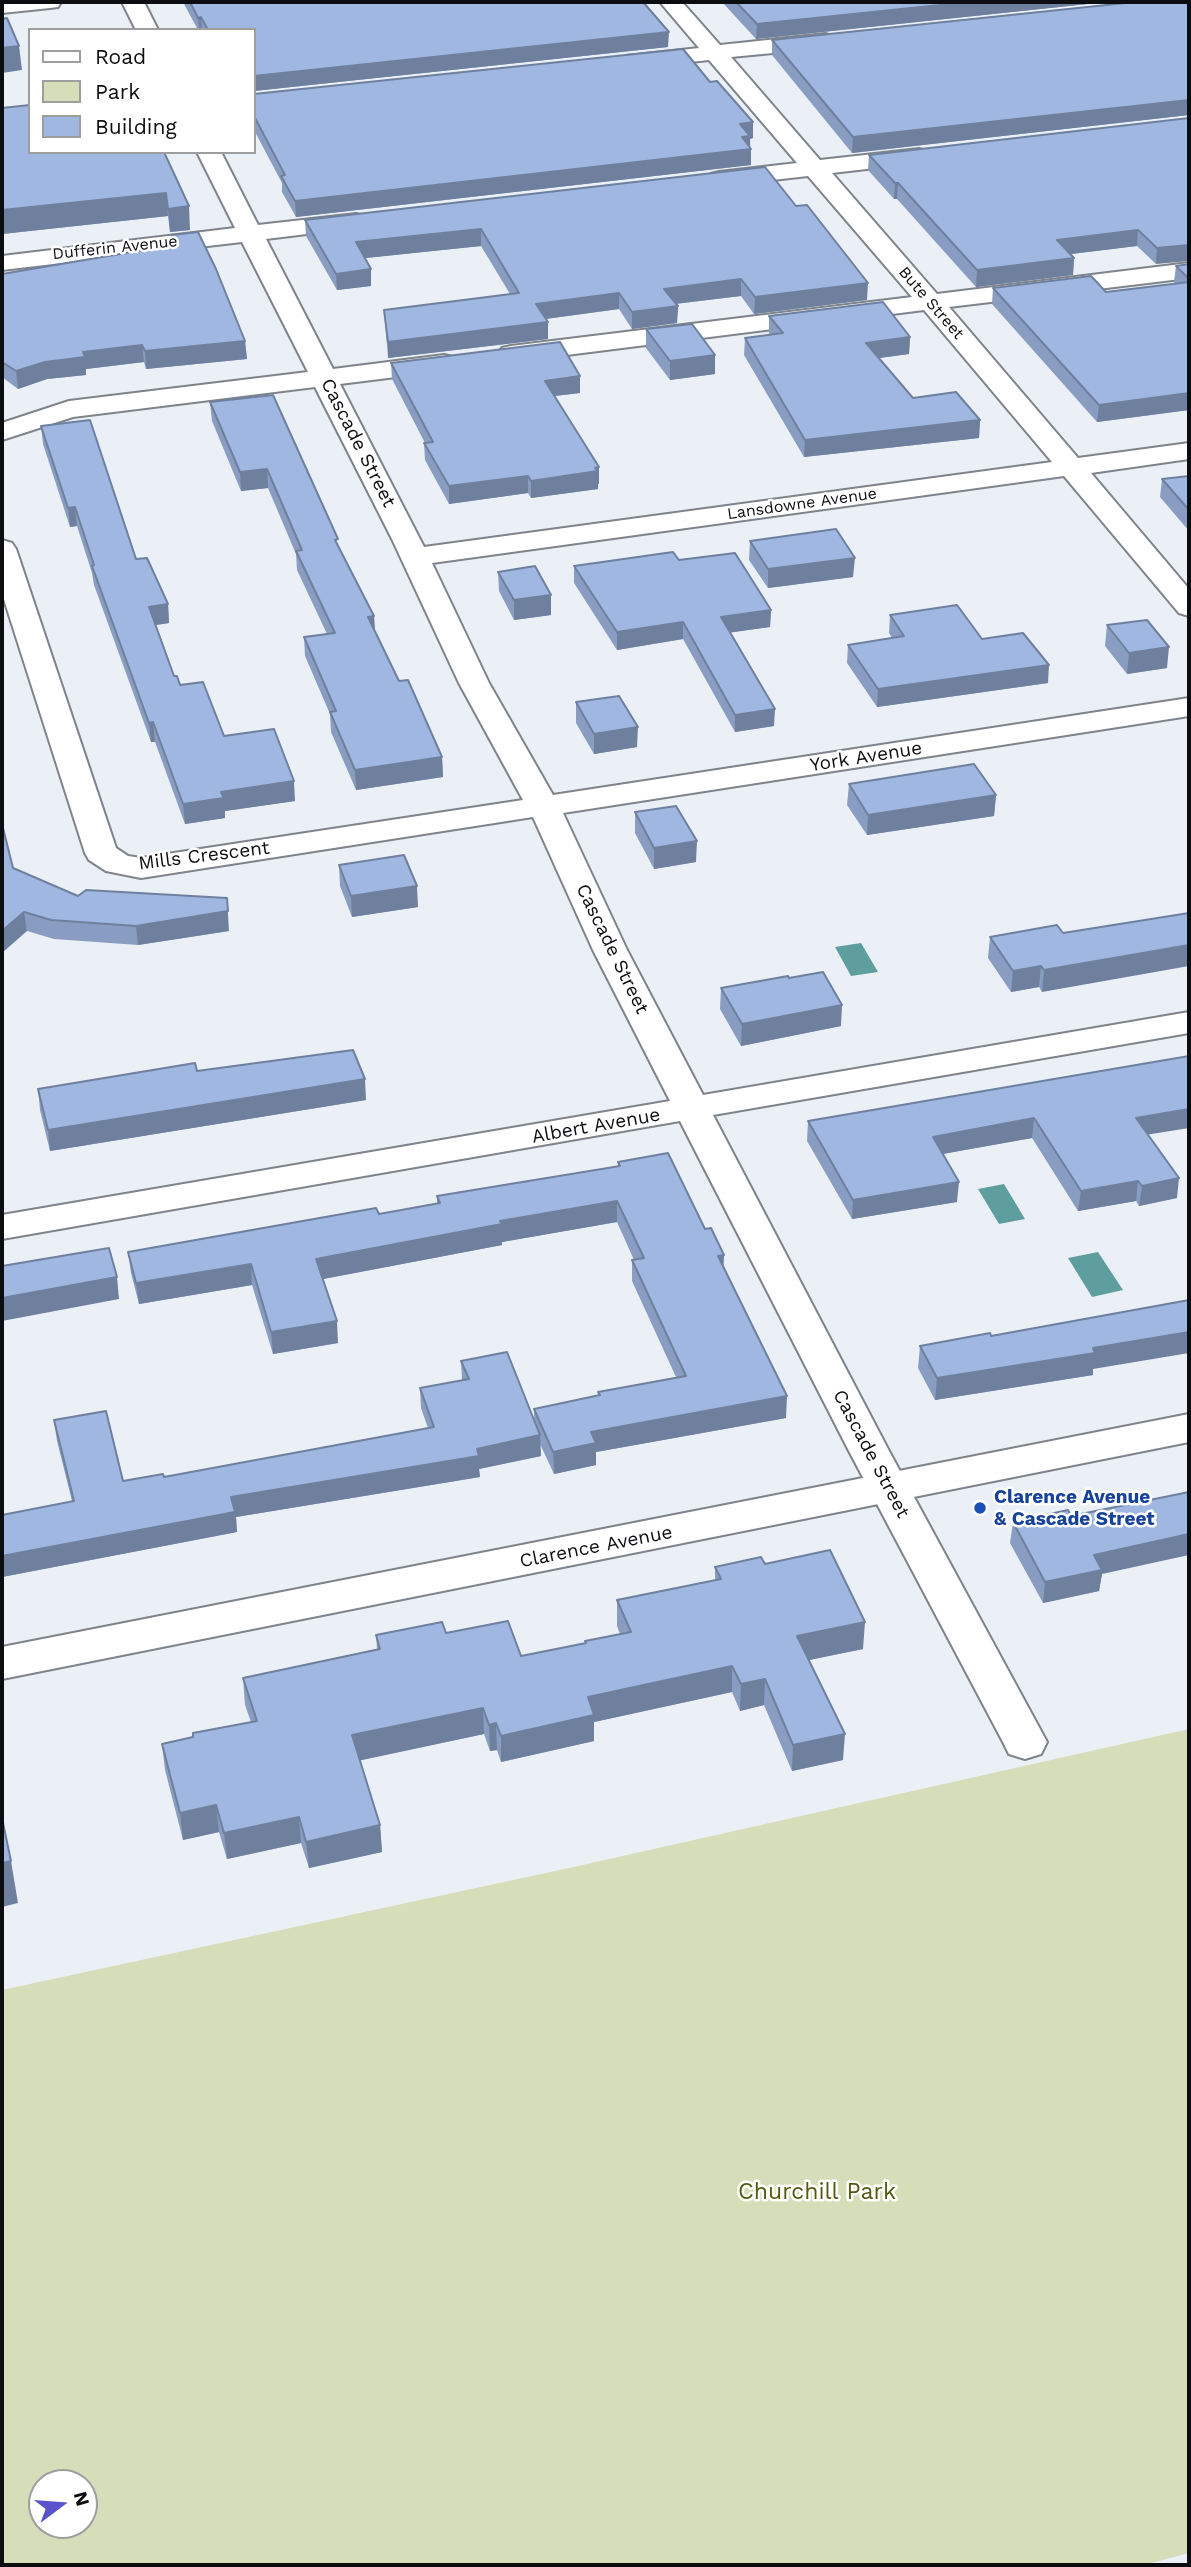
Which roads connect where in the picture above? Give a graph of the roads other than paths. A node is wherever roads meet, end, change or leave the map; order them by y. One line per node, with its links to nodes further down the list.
1 (50, 2): 4 (street)
2 (133, 2): 5 (street)
3 (671, 2): 7 (street, Bute Street)
4 (2, 7)
5 (146, 28)
6 (840, 39): 7 (street)
7 (716, 52): 8 (street); 11 (street, Bute Street)
8 (608, 64)
9 (939, 153): 11 (street)
10 (210, 154): 14 (street, Cascade Street)
11 (814, 168): 12 (street); 17 (street, Bute Street)
12 (691, 182)
13 (378, 218): 14 (street, Dufferin Avenue)
14 (250, 233): 15 (street, Dufferin Avenue); 20 (street, Cascade Street)
15 (2, 263)
16 (1189, 270): 17 (street)
17 (931, 302): 18 (street); 23 (street, Bute Street)
18 (491, 357)
19 (464, 360): 20 (street)
20 (324, 377): 21 (street); 25 (street, Cascade Street)
21 (2, 432)
22 (1189, 451): 23 (street, Lansdowne Avenue)
23 (1070, 468): 25 (street, Lansdowne Avenue); 26 (street, Bute Street)
24 (2, 549): 28 (street, Mills Crescent)
25 (415, 557): 28 (street, Cascade Street)
26 (1189, 607)
27 (1189, 707): 28 (street, York Avenue)
28 (543, 806): 30 (street, Cascade Street)
29 (1189, 1022): 30 (street, Albert Avenue)
30 (692, 1109): 31 (street, Albert Avenue); 33 (street, Cascade Street)
31 (2, 1227)
32 (1189, 1428): 33 (street, Clarence Avenue)
33 (889, 1489): 34 (street, Clarence Avenue); 35 (street, Cascade Street)
34 (2, 1663)
35 (1025, 1742)

